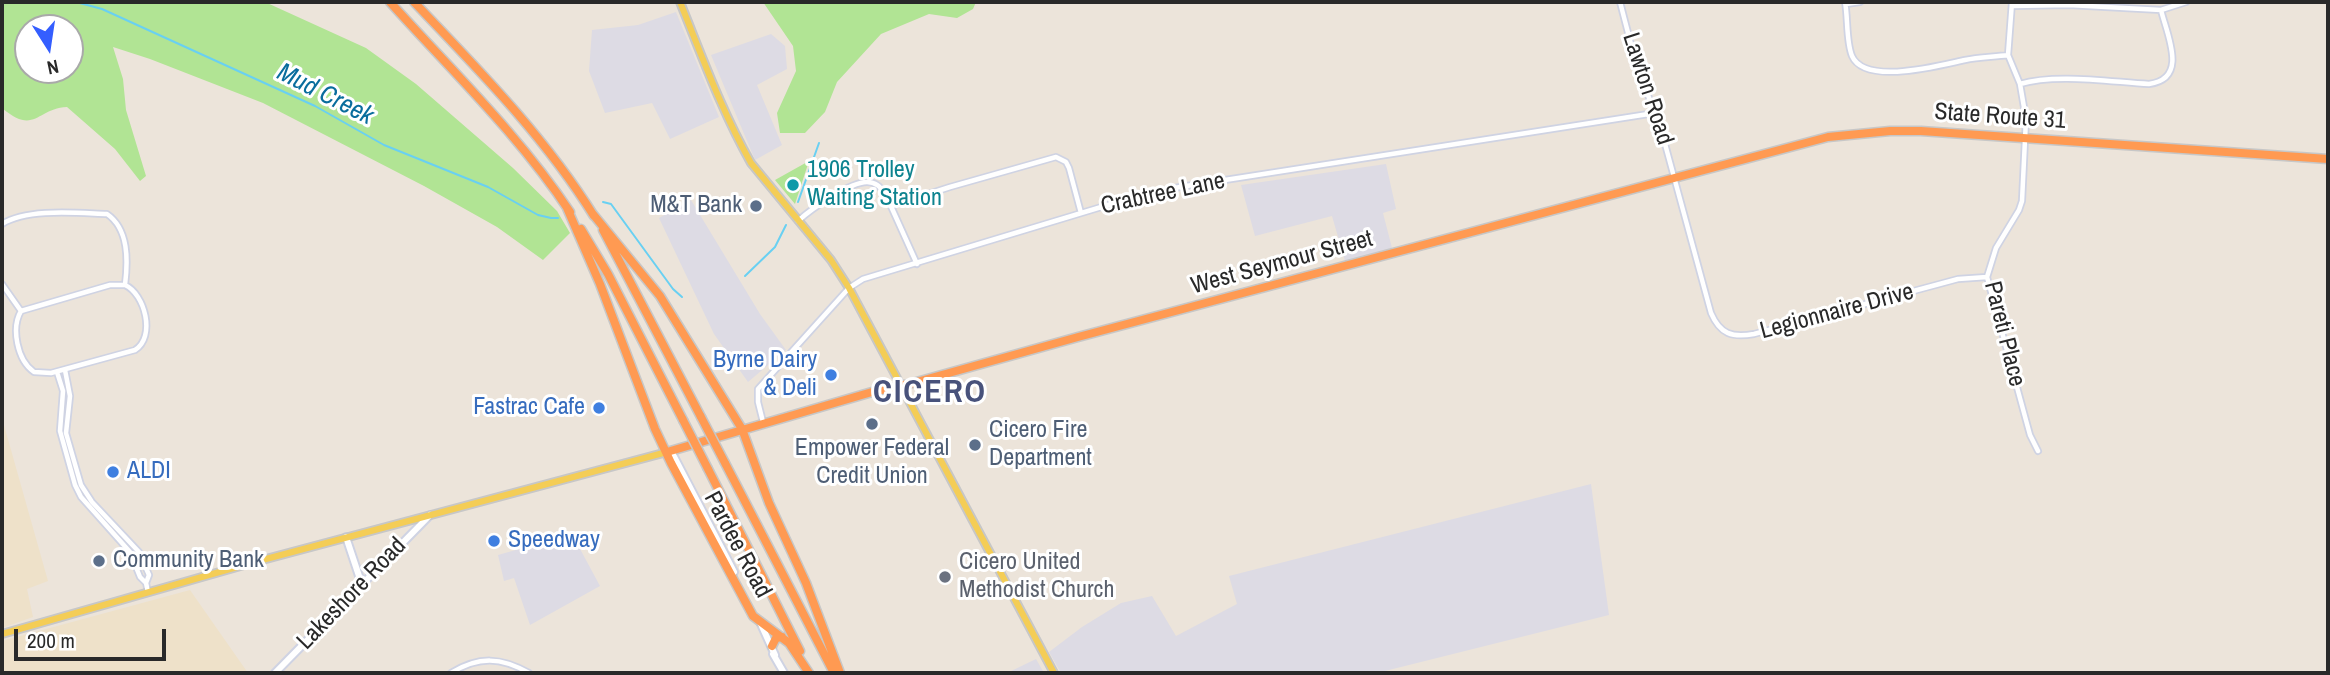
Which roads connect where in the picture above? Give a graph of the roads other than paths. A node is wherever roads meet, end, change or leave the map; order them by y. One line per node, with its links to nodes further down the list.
1 (390, 2): 18 (highway)
2 (414, 2): 19 (highway)
3 (680, 2): 21 (main road)
4 (1620, 2): 13 (street, Lawton Road)
5 (1860, 2): 7 (street)
6 (2186, 2): 10 (street)
7 (1846, 3): 11 (street)
8 (2012, 4): 9 (street); 11 (street)
9 (2122, 5): 10 (street)
10 (2161, 10): 12 (street)
11 (2008, 55): 12 (street, Pareti Place)
12 (2020, 83): 14 (street, Pareti Place)
13 (1655, 113): 16 (street, Lawton Road); 20 (street, Crabtree Lane)
14 (2026, 138): 15 (highway, State Route 31); 16 (highway, State Route 31); 24 (street, Pareti Place)
15 (2328, 159)
16 (1674, 177): 24 (street, Legionnaire Drive); 31 (highway, West Seymour Street)
17 (891, 206): 20 (street); 21 (street); 23 (street)
18 (567, 208): 34 (highway); 50 (highway, bridge)
19 (592, 213): 33 (highway); 51 (highway, bridge)
20 (1081, 213): 23 (street, Crabtree Lane)
21 (798, 221): 27 (main road)
22 (2, 224): 26 (street)
23 (917, 264): 27 (street, Crabtree Lane)
24 (1987, 277): 35 (street, Pareti Place)
25 (2, 284): 28 (street)
26 (125, 285): 28 (street); 29 (street)
27 (849, 288): 31 (main road); 32 (street, Crabtree Lane)
28 (21, 311): 30 (street)
29 (65, 370): 30 (street); 38 (street)
30 (57, 372): 38 (street)
31 (901, 386): 32 (highway, West Seymour Street); 53 (main road)
32 (763, 422): 33 (highway, West Seymour Street)
33 (742, 429): 34 (highway, West Seymour Street); 52 (highway)
34 (669, 451): 36 (main road); 41 (highway, Pardee Road); 42 (street, Pardee Road)
35 (2038, 451)
36 (430, 515): 37 (main road); 39 (street, Lakeshore Road)
37 (346, 537): 39 (street); 40 (main road)
38 (146, 583): 40 (street)
39 (362, 584): 46 (street, Lakeshore Road)
40 (148, 592): 43 (main road)
41 (752, 616): 42 (highway); 45 (street, Pardee Road)
42 (760, 622): 44 (highway); 45 (street, Pardee Road)
43 (2, 634)
44 (782, 637): 45 (highway); 50 (highway)
45 (774, 651): 49 (street, Pardee Road)
46 (275, 673)
47 (451, 673): 48 (street)
48 (529, 673)
49 (784, 673)
50 (810, 673)
51 (834, 673)
52 (840, 673)
53 (1054, 673)

